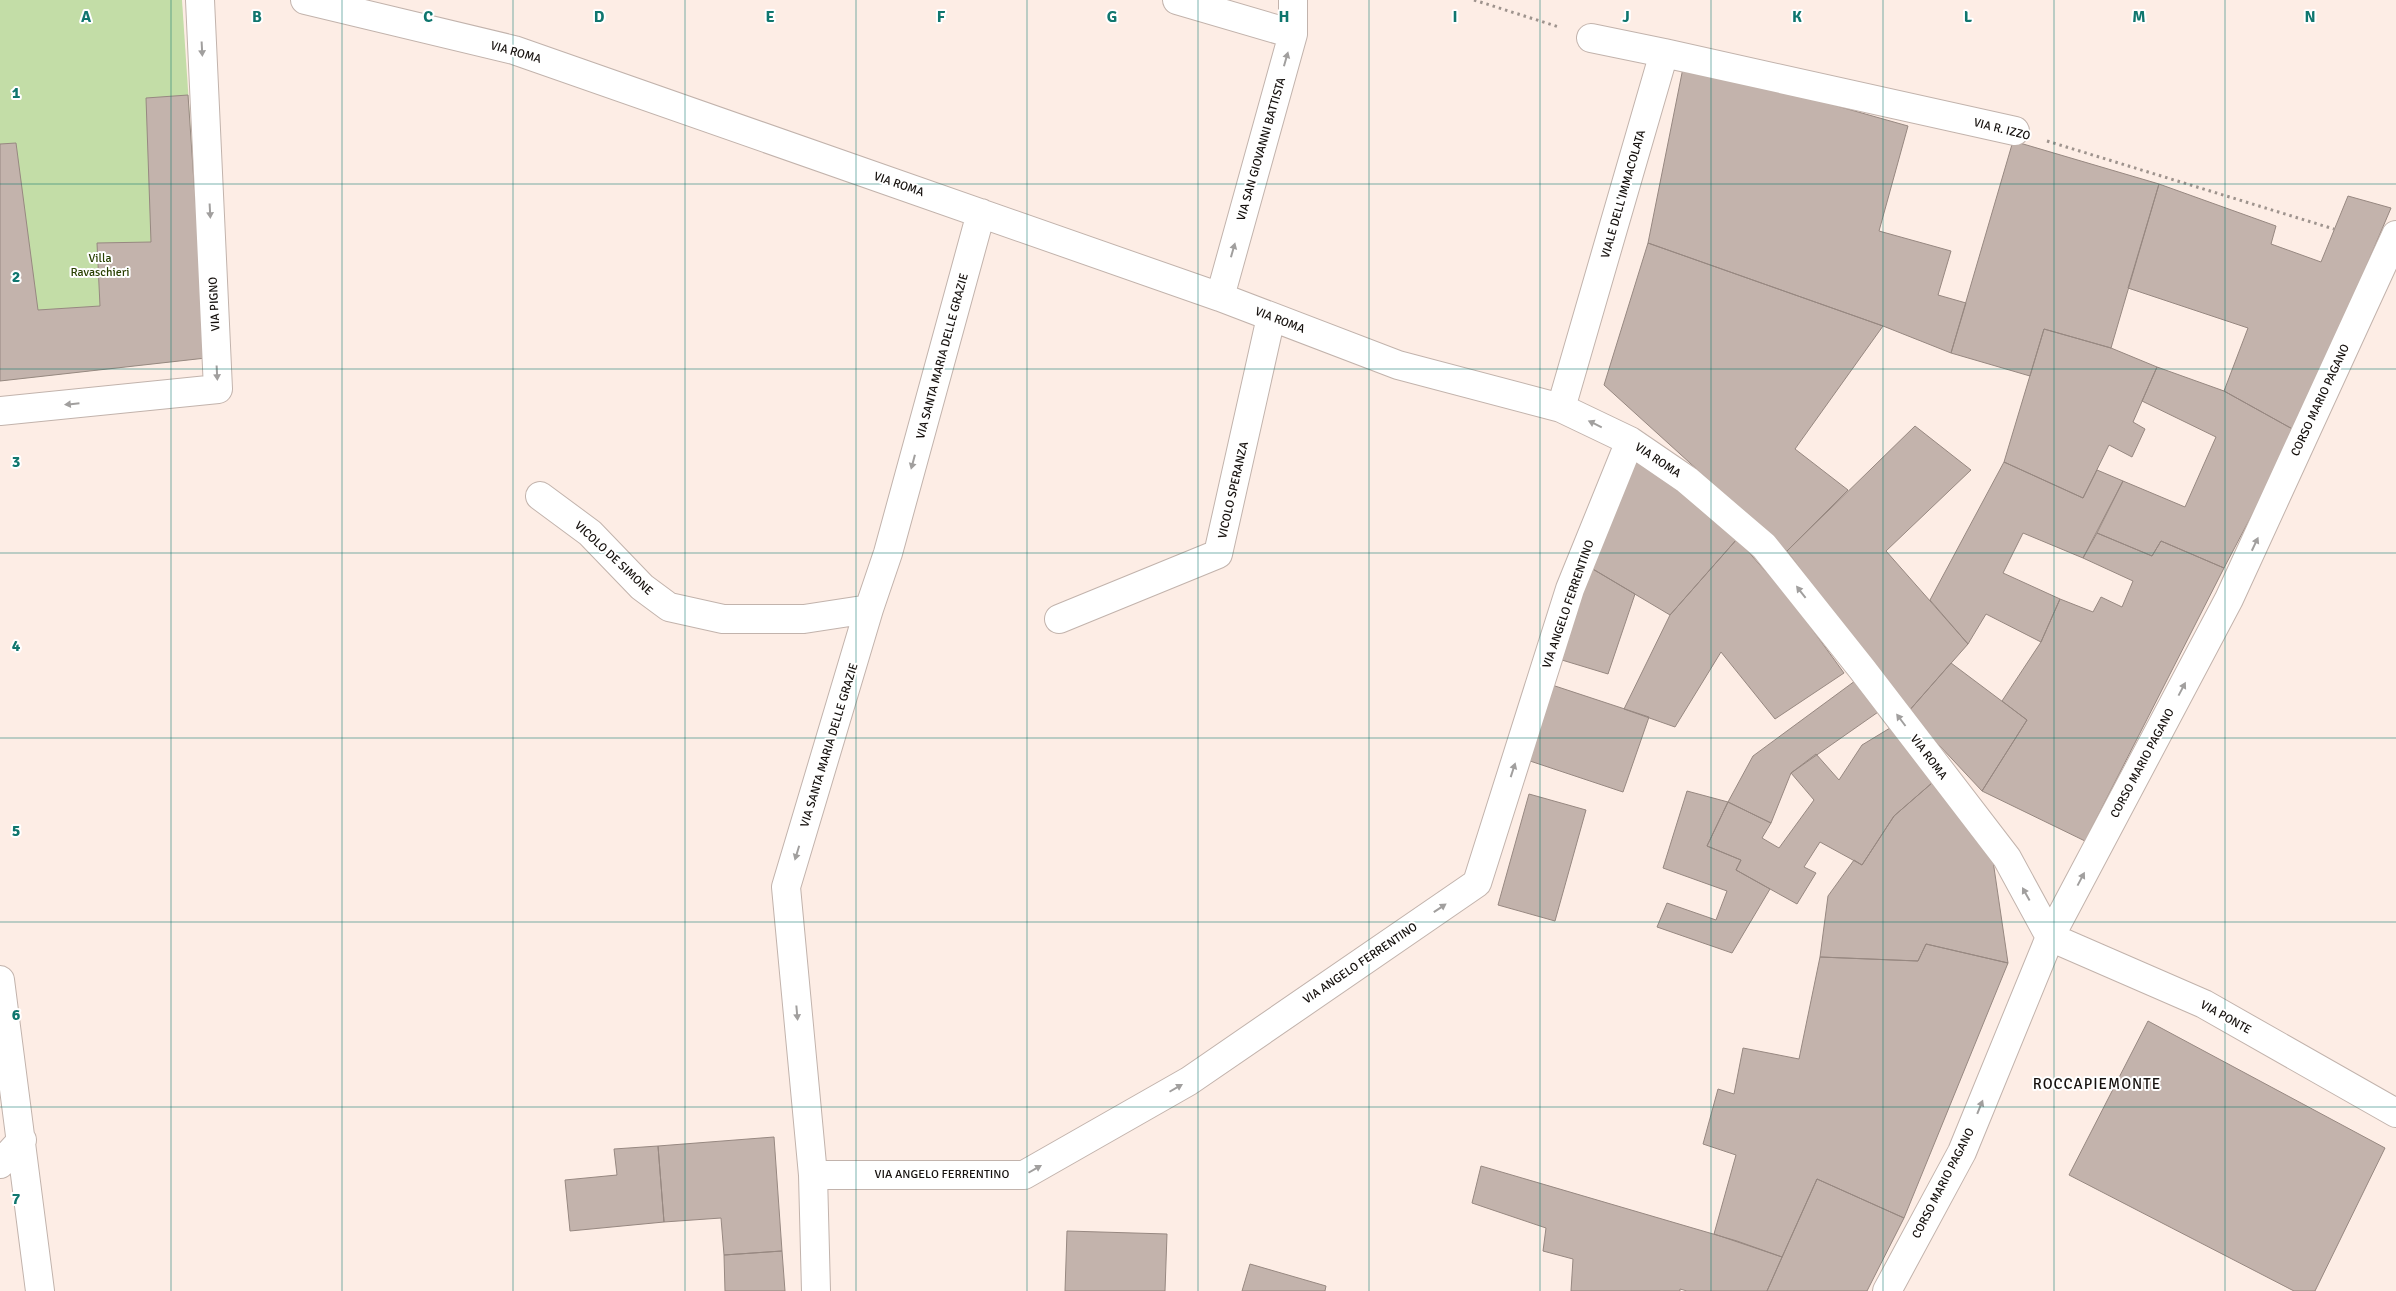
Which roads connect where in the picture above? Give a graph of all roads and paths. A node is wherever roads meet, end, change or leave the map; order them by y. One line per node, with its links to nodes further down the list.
1 (200, 0): 16 (street, VIA PIGNO, one-way to 16)
2 (305, 0): 10 (street, VIA ROMA)
3 (1177, 0): 6 (street)
4 (1293, 0): 6 (street, VIA SAN GIOVANNI BATTISTA)
5 (1474, 0): 7 (path)
6 (1293, 34): 13 (street, VIA SAN GIOVANNI BATTISTA, one-way to 6)
7 (1591, 38): 8 (street)
8 (1664, 53): 9 (street, VIA R. IZZO); 15 (street, VIALE DELL'IMMACOLATA)
9 (2015, 131): 11 (path, VIA R. IZZO)
10 (981, 212): 13 (street, VIA ROMA); 19 (street, VIA SANTA MARIA DELLE GRAZIE, one-way to 19)
11 (2334, 229)
12 (2396, 235): 21 (street, CORSO MARIO PAGANO, one-way to 12)
13 (1220, 297): 14 (street, VIA ROMA)
14 (1272, 317): 15 (street, VIA ROMA); 20 (street, VICOLO SPERANZA)
15 (1561, 408): 17 (street, VIA ROMA, one-way to 15)
16 (0, 411)
17 (1630, 441): 21 (street, VIA ROMA, one-way to 17); 26 (street, VIA ANGELO FERRENTINO, one-way to 17)
18 (540, 496): 19 (street, VICOLO DE SIMONE)
19 (869, 609): 26 (street, VIA SANTA MARIA DELLE GRAZIE, one-way to 26)
20 (1059, 619)
21 (2050, 936): 23 (street, VIA PONTE); 29 (street, CORSO MARIO PAGANO, one-way to 21)
22 (0, 980): 24 (street)
23 (2396, 1113)
24 (22, 1140): 25 (street); 27 (street)
25 (0, 1164)
26 (812, 1175): 28 (street, VIA SANTA MARIA DELLE GRAZIE)
27 (40, 1291)
28 (816, 1291)
29 (1887, 1291)

